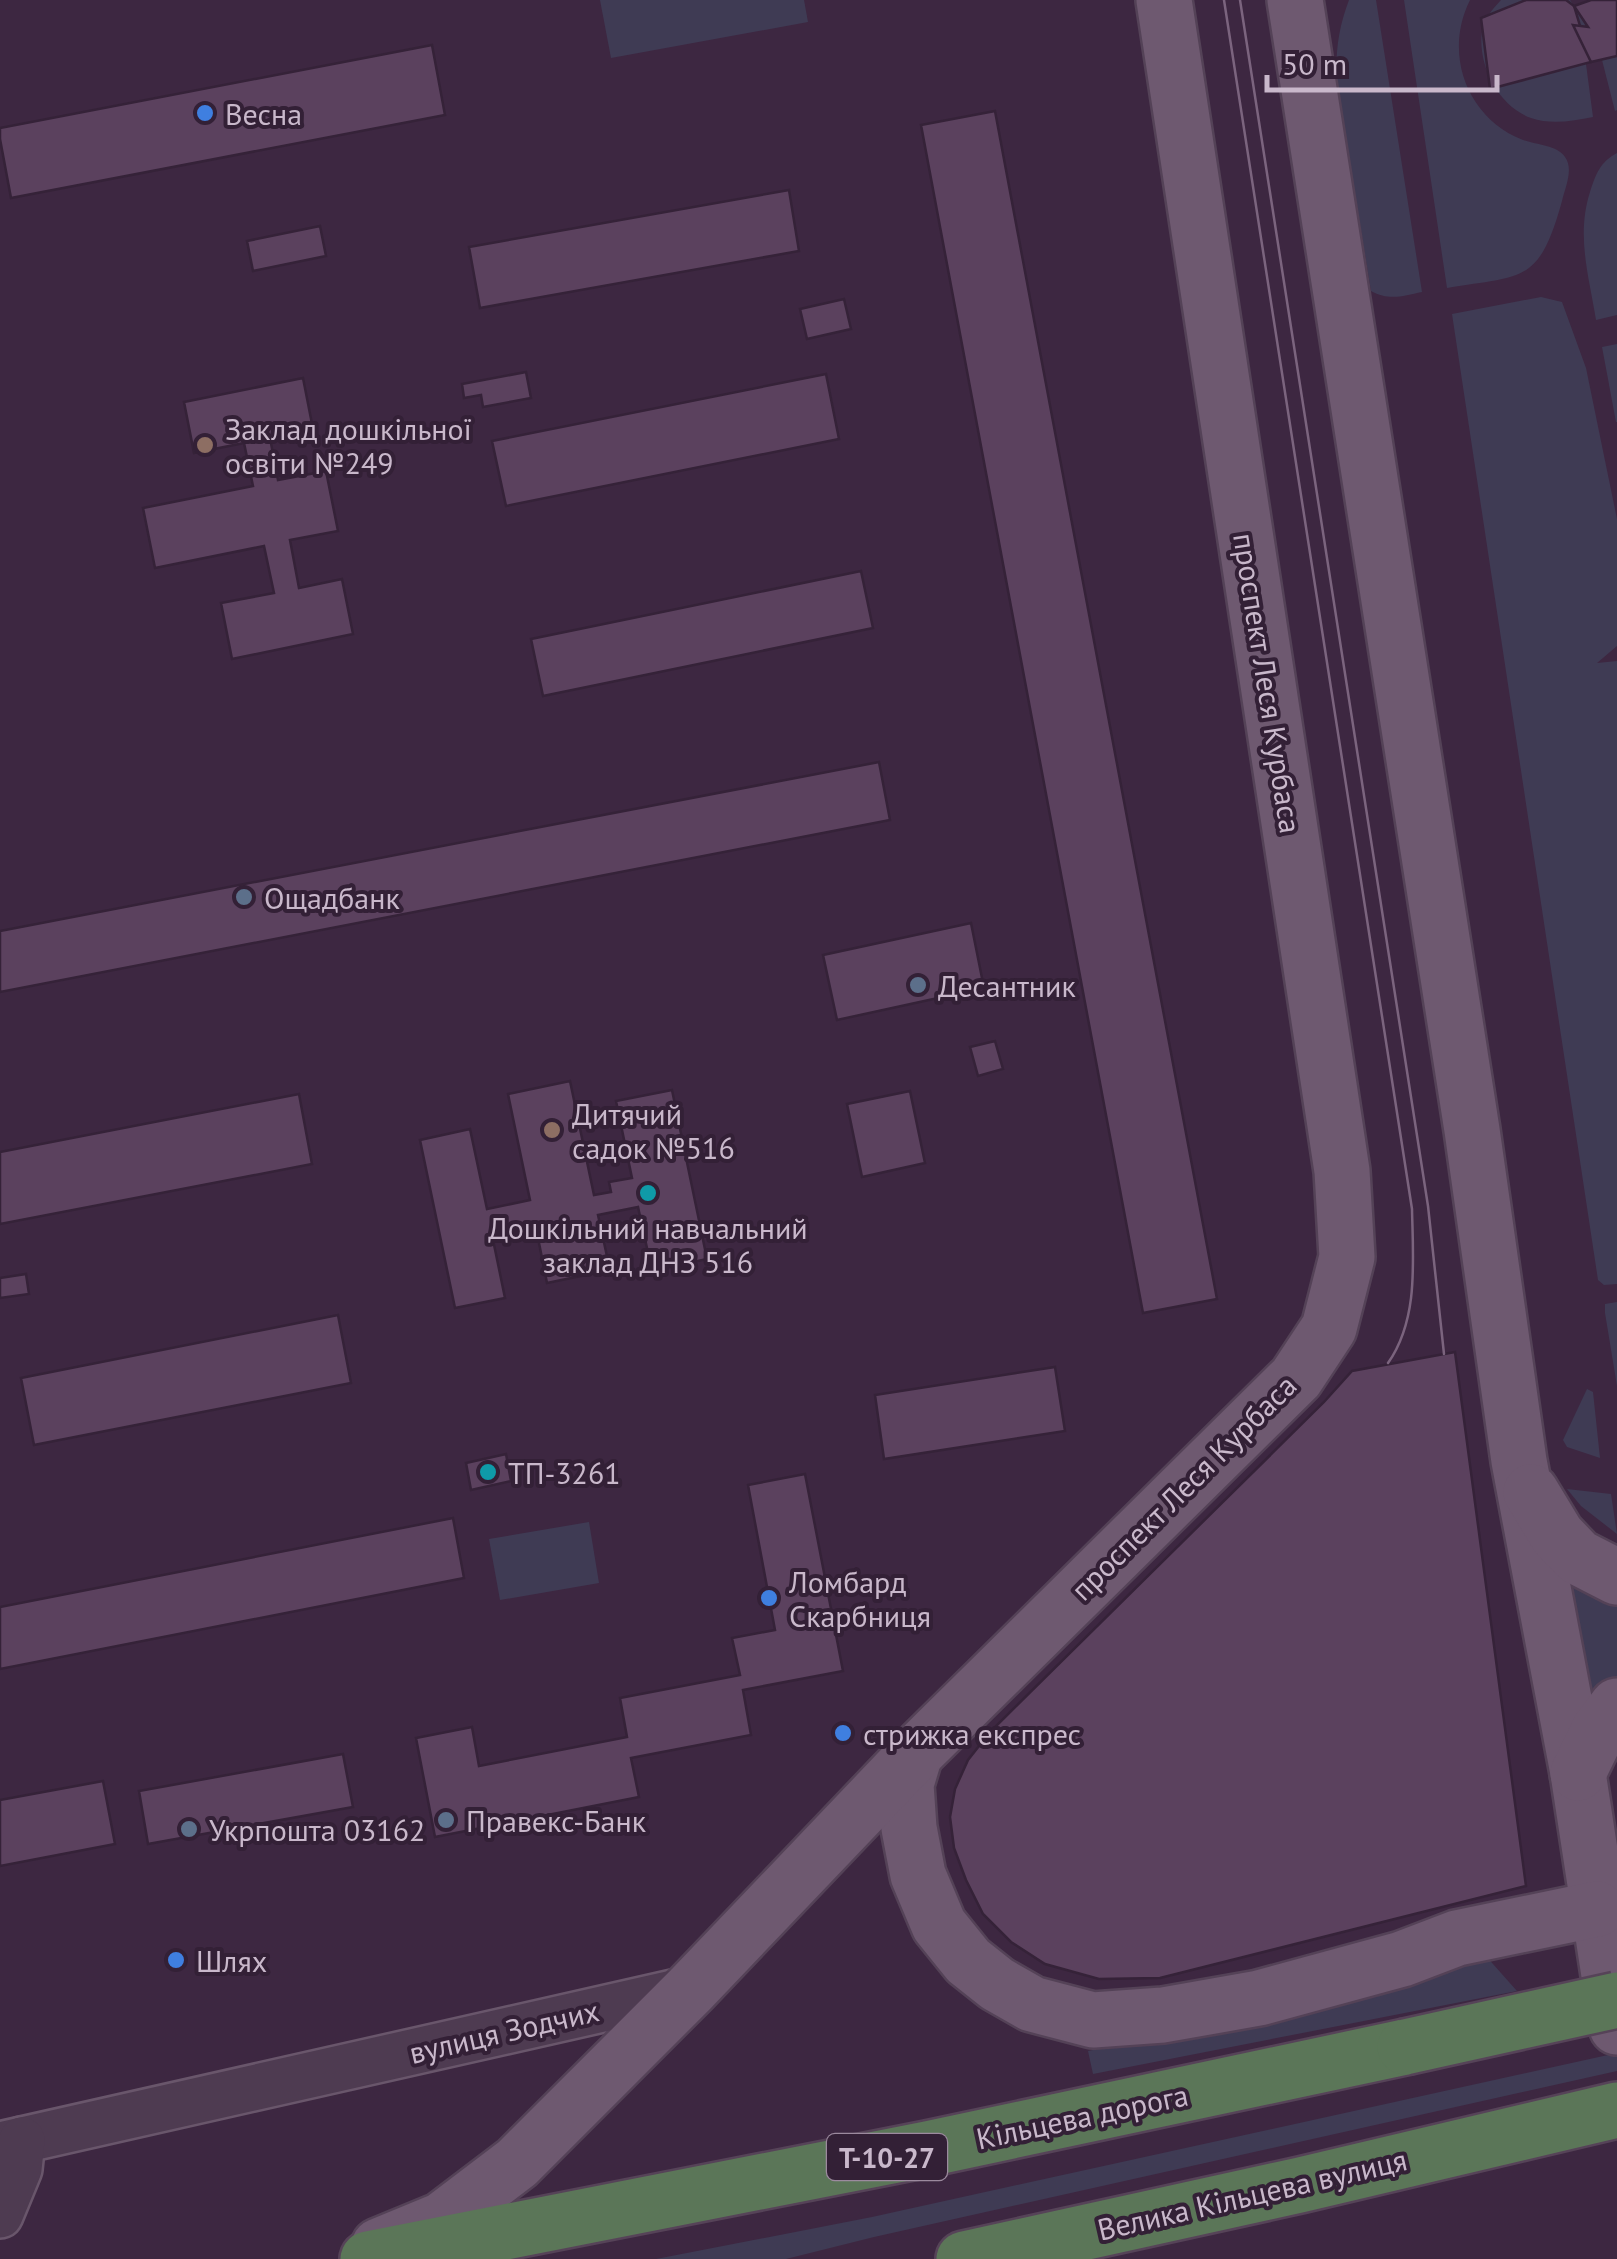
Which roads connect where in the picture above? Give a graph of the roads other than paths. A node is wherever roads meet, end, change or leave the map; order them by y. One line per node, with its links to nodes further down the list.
1 (1134, 0): 5 (street)
2 (1164, 0): 5 (main road, проспект Леся Курбаса)
3 (1295, 0): 6 (main road)
4 (1322, 0): 6 (street)
5 (1176, 78): 10 (main road, проспект Леся Курбаса)
6 (1308, 79): 7 (main road)
7 (1517, 1449): 8 (main road); 11 (main road)
8 (1617, 1577)
9 (1617, 1706): 11 (main road)
10 (916, 1754): 12 (main road); 13 (main road)
11 (1597, 1766): 12 (main road)
12 (1598, 1909): 15 (main road)
13 (691, 1990): 17 (street, вулиця Зодчих); 19 (main road)
14 (1617, 2000): 20 (highway, Кільцева дорога / Т-10-27, bridge)
15 (1617, 2027)
16 (1617, 2110): 21 (highway, Велика Кільцева вулиця)
17 (11, 2143): 18 (street)
18 (0, 2215)
19 (348, 2259)
20 (368, 2259)
21 (964, 2259)

